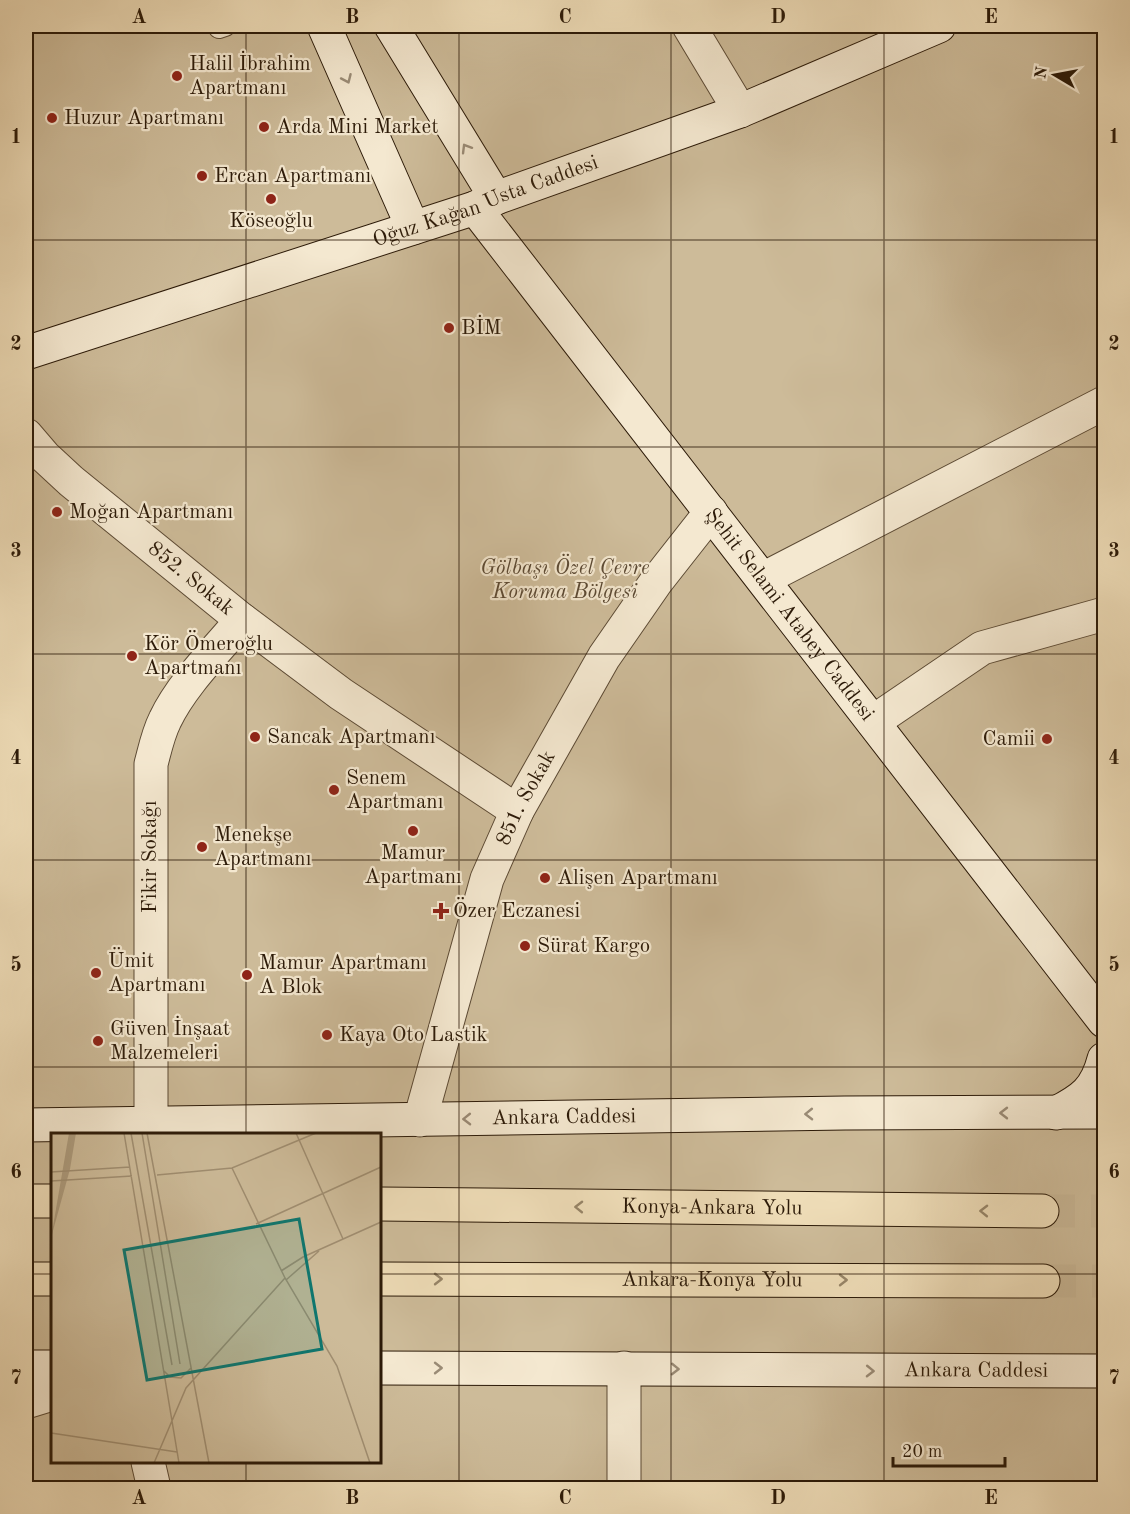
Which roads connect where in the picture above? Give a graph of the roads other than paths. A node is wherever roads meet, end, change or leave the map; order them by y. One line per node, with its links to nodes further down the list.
1 (324, 26): 7 (street, one-way to 7)
2 (391, 26): 6 (street, Şehit Selami Atabey Caddesi, one-way to 2)
3 (688, 26): 5 (street)
4 (939, 26): 5 (street, Oğuz Kağan Usta Caddesi)
5 (740, 111): 6 (street, Oğuz Kağan Usta Caddesi)
6 (486, 203): 7 (street, Oğuz Kağan Usta Caddesi); 11 (street, Şehit Selami Atabey Caddesi)
7 (413, 228): 8 (street, Oğuz Kağan Usta Caddesi)
8 (26, 353)
9 (1104, 403): 12 (street)
10 (26, 435): 14 (street, 852. Sokak)
11 (711, 512): 12 (street, Şehit Selami Atabey Caddesi); 16 (street, 851. Sokak)
12 (763, 579): 15 (street, Şehit Selami Atabey Caddesi)
13 (1104, 614): 15 (street)
14 (242, 620): 16 (street, 852. Sokak); 23 (street, Fikir Sokağı)
15 (873, 722): 17 (street, Şehit Selami Atabey Caddesi)
16 (517, 811): 22 (street, 851. Sokak)
17 (1096, 1010): 18 (street, Şehit Selami Atabey Caddesi)
18 (1104, 1042)
19 (1104, 1059): 21 (street)
20 (1104, 1112): 21 (street, Ankara Caddesi)
21 (1056, 1113): 22 (street, Ankara Caddesi, one-way to 22); 25 (street)
22 (420, 1120): 23 (street, Ankara Caddesi)
23 (151, 1124): 24 (street, Ankara Caddesi)
24 (26, 1125)
25 (1104, 1129)
26 (26, 1201): 27 (highway)
27 (51, 1201)
28 (381, 1204): 29 (highway, Konya-Ankara Yolu, one-way to 28)
29 (1042, 1211)
30 (26, 1278): 31 (highway)
31 (51, 1279)
32 (381, 1279): 33 (highway, Ankara-Konya Yolu, one-way to 33)
33 (1043, 1281)
34 (1104, 1350): 37 (street)
35 (381, 1368): 36 (street, Ankara Caddesi, one-way to 36)
36 (624, 1368): 37 (street, Ankara Caddesi, one-way to 37); 43 (street)
37 (1044, 1371): 38 (street, Ankara Caddesi)
38 (1104, 1371)
39 (40, 1372): 40 (street)
40 (26, 1402)
41 (148, 1463): 42 (street)
42 (154, 1488)
43 (624, 1488)

